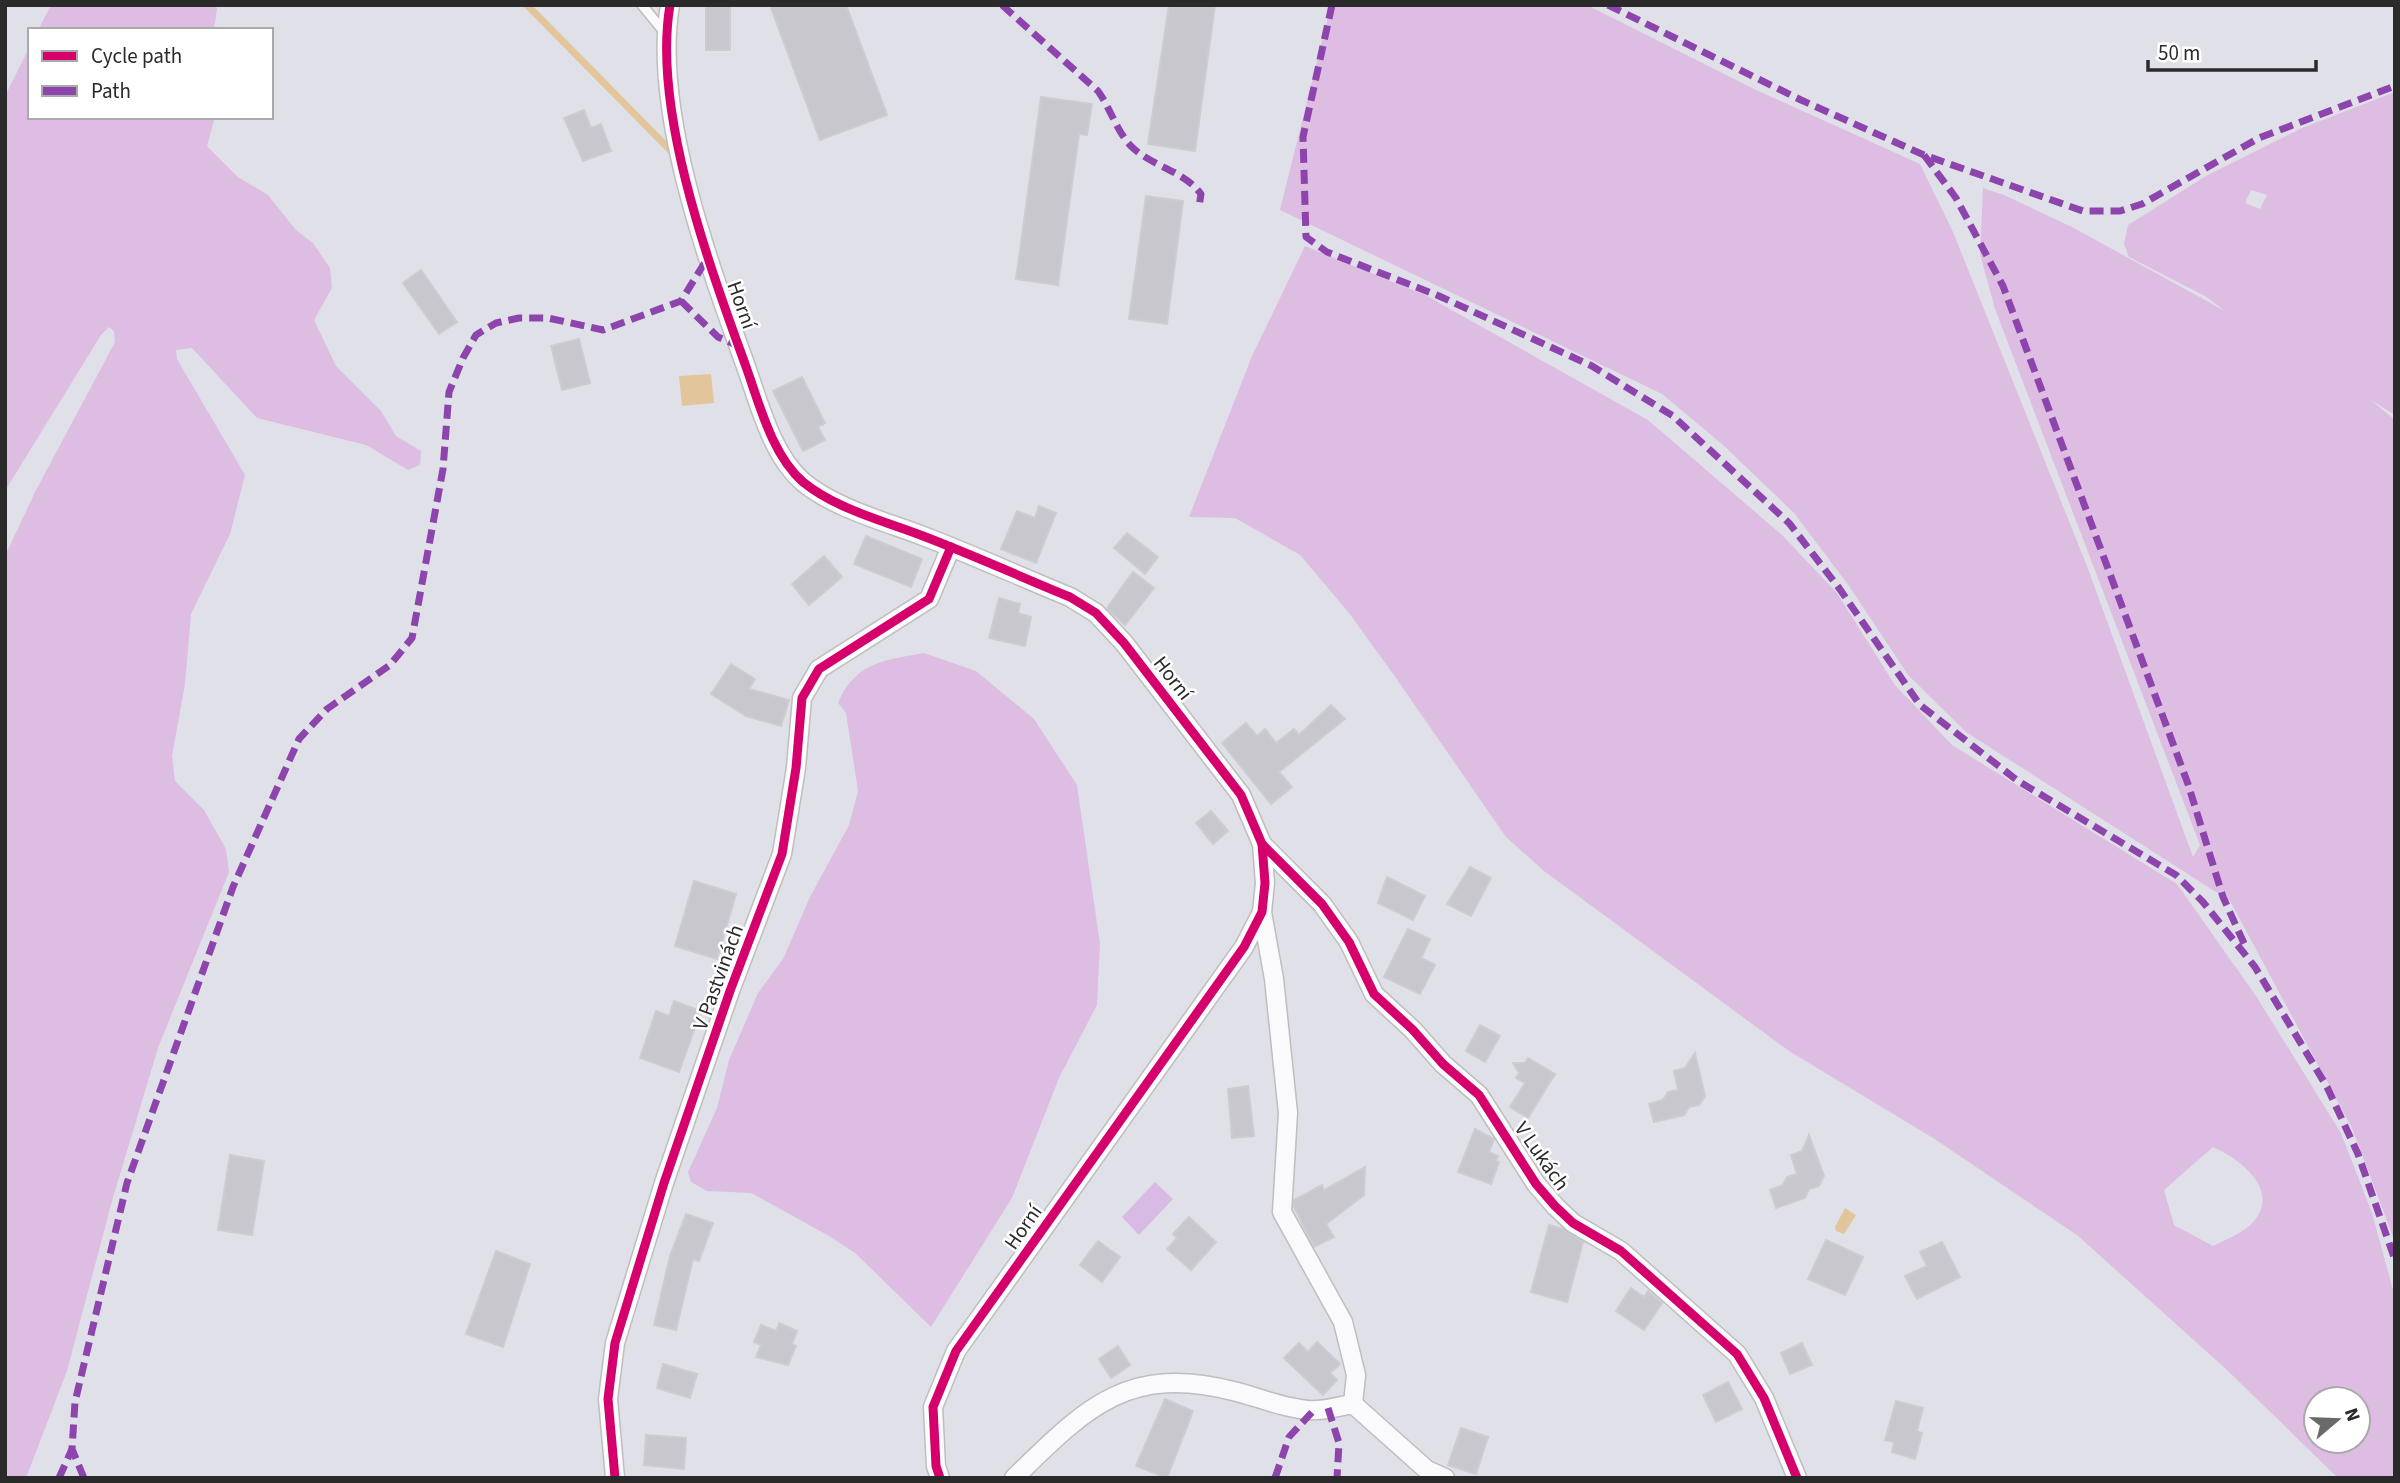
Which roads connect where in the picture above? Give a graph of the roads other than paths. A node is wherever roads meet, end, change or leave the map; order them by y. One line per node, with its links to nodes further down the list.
1 (642, 5): 3 (lane)
2 (670, 5): 3 (street, Horní)
3 (665, 33): 4 (street, Horní)
4 (951, 547): 5 (street, Horní); 8 (street, V Pastvinách)
5 (1262, 844): 6 (street, Horní); 12 (street, V Lukách)
6 (1262, 912): 7 (street); 9 (street, Horní)
7 (1353, 1404): 10 (street); 11 (street)
8 (615, 1478)
9 (940, 1478)
10 (1014, 1478)
11 (1445, 1478)
12 (1797, 1478)

